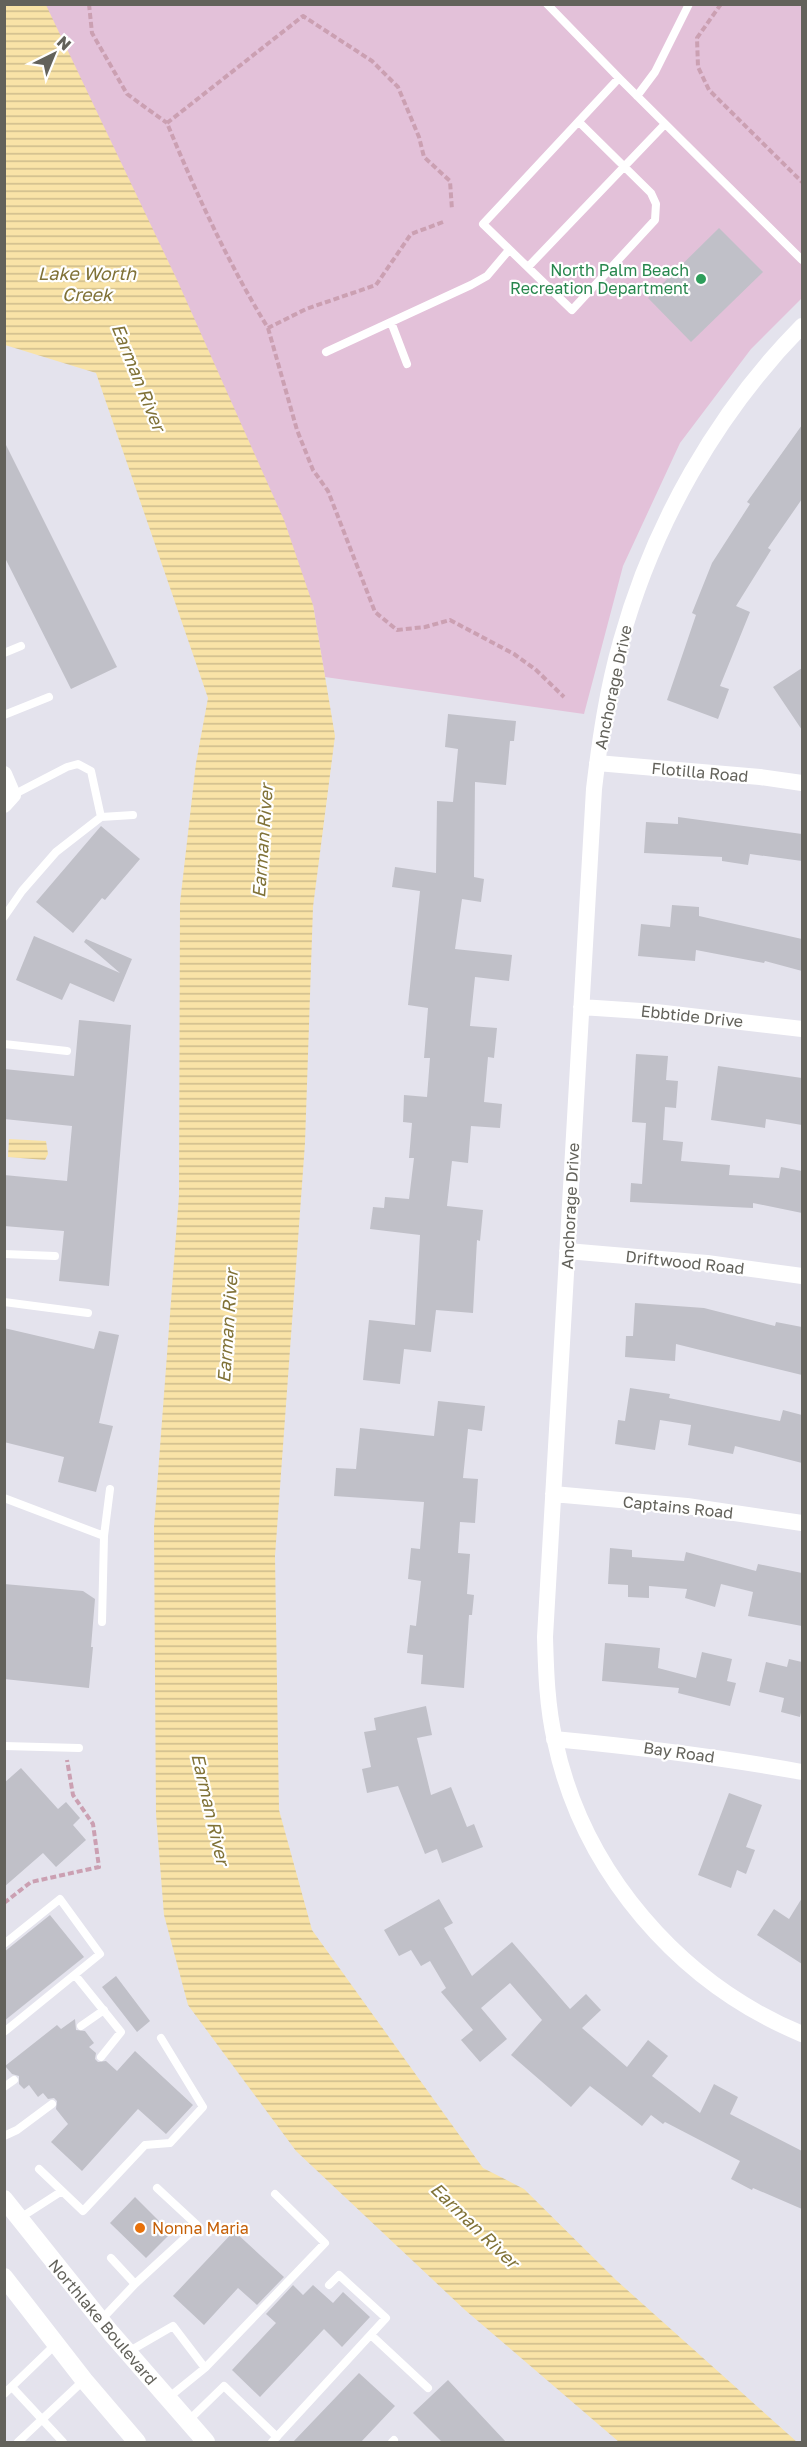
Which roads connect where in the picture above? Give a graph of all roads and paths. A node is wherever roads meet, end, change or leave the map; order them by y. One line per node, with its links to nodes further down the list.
1 (89, 4): 8 (path)
2 (547, 4): 5 (lane)
3 (689, 4): 6 (lane)
4 (721, 4): 11 (path)
5 (619, 78): 6 (lane); 7 (lane)
6 (637, 96): 9 (lane)
7 (579, 122): 10 (lane); 14 (lane)
8 (167, 123): 12 (path); 19 (path)
9 (665, 124): 10 (lane); 15 (lane)
10 (624, 166): 16 (lane); 16 (lane)
11 (802, 182)
12 (453, 210)
13 (443, 222): 19 (path)
14 (509, 250): 16 (lane); 17 (lane)
15 (802, 260)
16 (528, 267)
17 (391, 322): 20 (lane); 21 (lane)
18 (802, 326): 27 (street, Anchorage Drive)
19 (268, 328): 25 (path)
20 (326, 352)
21 (407, 364)
22 (21, 646): 23 (lane)
23 (4, 653)
24 (49, 697): 26 (lane)
25 (564, 697)
26 (4, 715)
27 (597, 763): 29 (street, Flotilla Road); 34 (street, Anchorage Drive)
28 (4, 774): 30 (street)
29 (802, 783)
30 (9, 800): 32 (lane)
31 (133, 815): 32 (lane)
32 (101, 817): 33 (lane)
33 (4, 917)
34 (581, 1007): 35 (street, Ebbtide Drive); 38 (street, Anchorage Drive)
35 (802, 1029)
36 (4, 1044): 37 (lane)
37 (67, 1051)
38 (567, 1251): 41 (street, Driftwood Road); 45 (street, Anchorage Drive)
39 (4, 1254): 40 (lane)
40 (55, 1256)
41 (802, 1276)
42 (4, 1302): 43 (lane)
43 (88, 1313)
44 (110, 1489): 48 (lane)
45 (553, 1494): 47 (street, Captains Road); 50 (street, Anchorage Drive)
46 (4, 1498): 48 (lane)
47 (802, 1523)
48 (104, 1536): 49 (lane)
49 (102, 1622)
50 (554, 1739): 54 (street, Bay Road); 61 (street, Anchorage Drive)
51 (4, 1746): 52 (lane)
52 (64, 1748): 53 (lane); 55 (path)
53 (79, 1748)
54 (802, 1772)
55 (4, 1903)
56 (4, 1944): 57 (lane)
57 (75, 1975): 58 (lane); 60 (lane)
58 (104, 2010): 59 (lane); 63 (lane)
59 (81, 2026)
60 (4, 2032)
61 (802, 2034)
62 (161, 2038): 70 (lane)
63 (101, 2057)
64 (14, 2080): 65 (lane)
65 (4, 2087)
66 (52, 2104): 67 (lane)
67 (4, 2136)
68 (39, 2169): 70 (lane)
69 (157, 2188): 76 (lane)
70 (62, 2191): 73 (lane)
71 (275, 2194): 82 (lane)
72 (4, 2199): 73 (main road, Northlake Boulevard)
73 (20, 2218): 78 (main road, Northlake Boulevard)
74 (111, 2258): 76 (lane)
75 (4, 2277): 80 (main road)
76 (135, 2284): 78 (lane)
77 (329, 2286): 79 (lane)
78 (101, 2320): 81 (main road, Northlake Boulevard)
79 (371, 2335): 85 (lane); 90 (lane)
80 (56, 2343): 83 (main road); 84 (lane)
81 (127, 2352): 82 (lane); 87 (main road, Northlake Boulevard)
82 (205, 2368): 87 (lane)
83 (84, 2380): 88 (lane); 93 (main road)
84 (12, 2386): 86 (lane); 88 (lane)
85 (428, 2388)
86 (4, 2394)
87 (167, 2399): 89 (main road, Northlake Boulevard)
88 (42, 2420): 91 (lane); 92 (lane)
89 (187, 2422): 90 (lane); 94 (main road, Northlake Boulevard)
90 (275, 2440)
91 (18, 2442)
92 (63, 2442)
93 (137, 2442)
94 (206, 2442)

